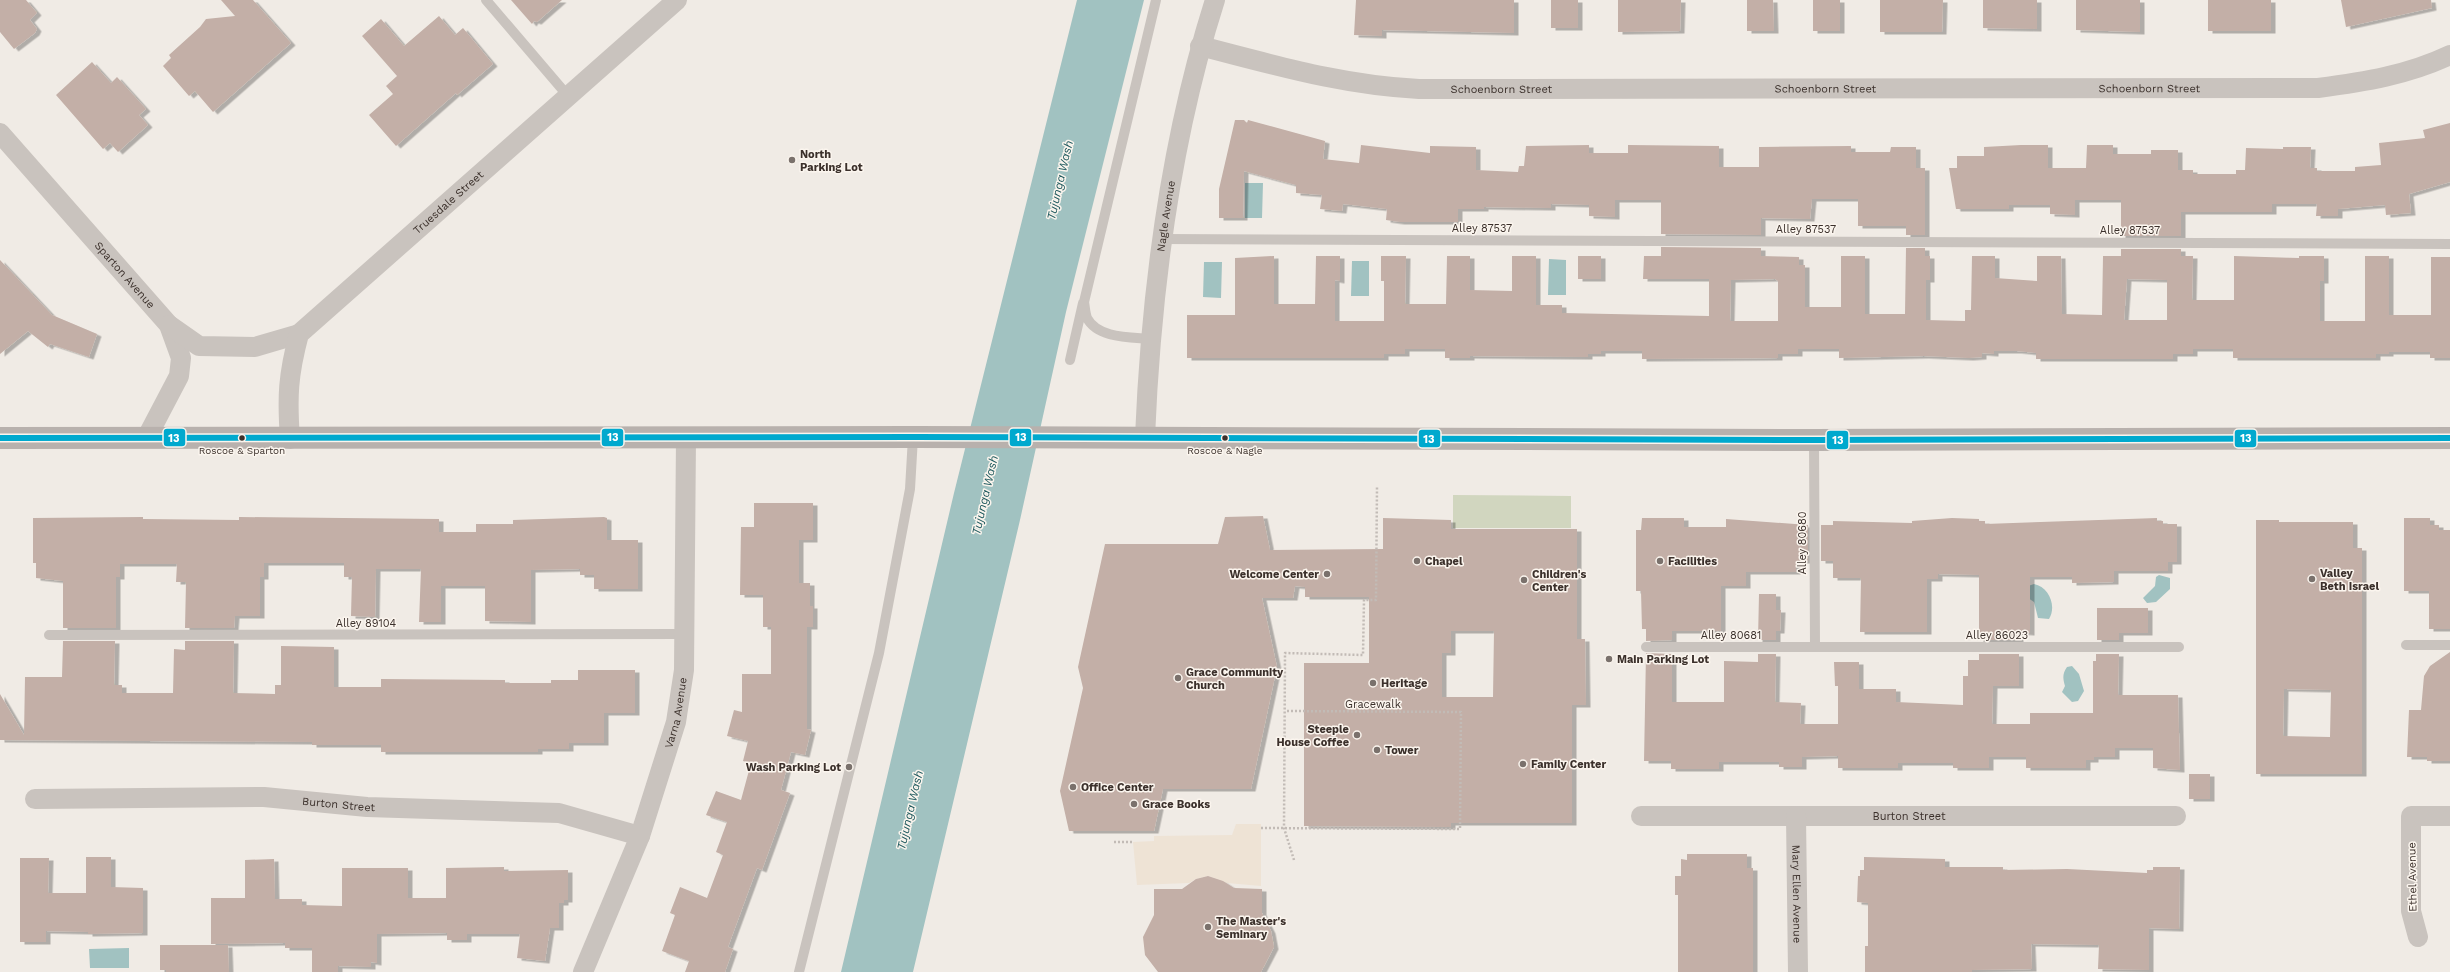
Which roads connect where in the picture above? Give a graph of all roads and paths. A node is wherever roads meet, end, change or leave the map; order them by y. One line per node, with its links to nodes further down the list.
1 (486, 0): 7 (lane)
2 (677, 0): 7 (street, Truesdale Street)
3 (1156, 0): 11 (lane)
4 (1215, 0): 5 (street, Nagle Avenue)
5 (1200, 46): 6 (street, Schoenborn Street); 9 (street, Nagle Avenue)
6 (2450, 55)
7 (568, 96): 13 (street, Truesdale Street)
8 (0, 133): 12 (street, Sparton Avenue)
9 (1162, 239): 10 (lane, Alley 87537); 14 (street, Nagle Avenue)
10 (2450, 244)
11 (1084, 302): 14 (lane); 15 (lane)
12 (169, 325): 13 (street); 16 (street, Sparton Avenue)
13 (299, 334): 22 (street)
14 (1152, 339): 18 (street, Nagle Avenue)
15 (1070, 360)
16 (147, 437): 19 (main road); 22 (main road)
17 (923, 437): 18 (main road); 20 (main road); 46 (lane)
18 (1144, 437): 23 (main road)
19 (0, 438)
20 (686, 438): 22 (main road); 25 (street, Varna Avenue)
21 (2450, 438): 23 (main road)
22 (290, 439)
23 (1814, 440): 30 (lane, Alley 80680)
24 (1377, 487): 32 (path)
25 (684, 634): 26 (lane, Alley 89104); 40 (street, Varna Avenue)
26 (49, 636)
27 (2406, 645): 28 (lane)
28 (2450, 645)
29 (1646, 647): 30 (lane, Alley 80681)
30 (1815, 647): 31 (lane, Alley 86023)
31 (2179, 647)
32 (1285, 712): 39 (path); 39 (path, Gracewalk)
33 (35, 799): 40 (street, Burton Street)
34 (1641, 816): 35 (street, Burton Street)
35 (1796, 816): 36 (street, Burton Street); 47 (street, Mary Ellen Avenue)
36 (2176, 816)
37 (2450, 816): 44 (street, Ethel Avenue)
38 (1261, 828): 39 (path)
39 (1284, 828): 43 (path)
40 (640, 836): 45 (street, Varna Avenue)
41 (1114, 842): 42 (path)
42 (1133, 842)
43 (1294, 860)
44 (2418, 938)
45 (583, 972)
46 (799, 972)
47 (1798, 972)

